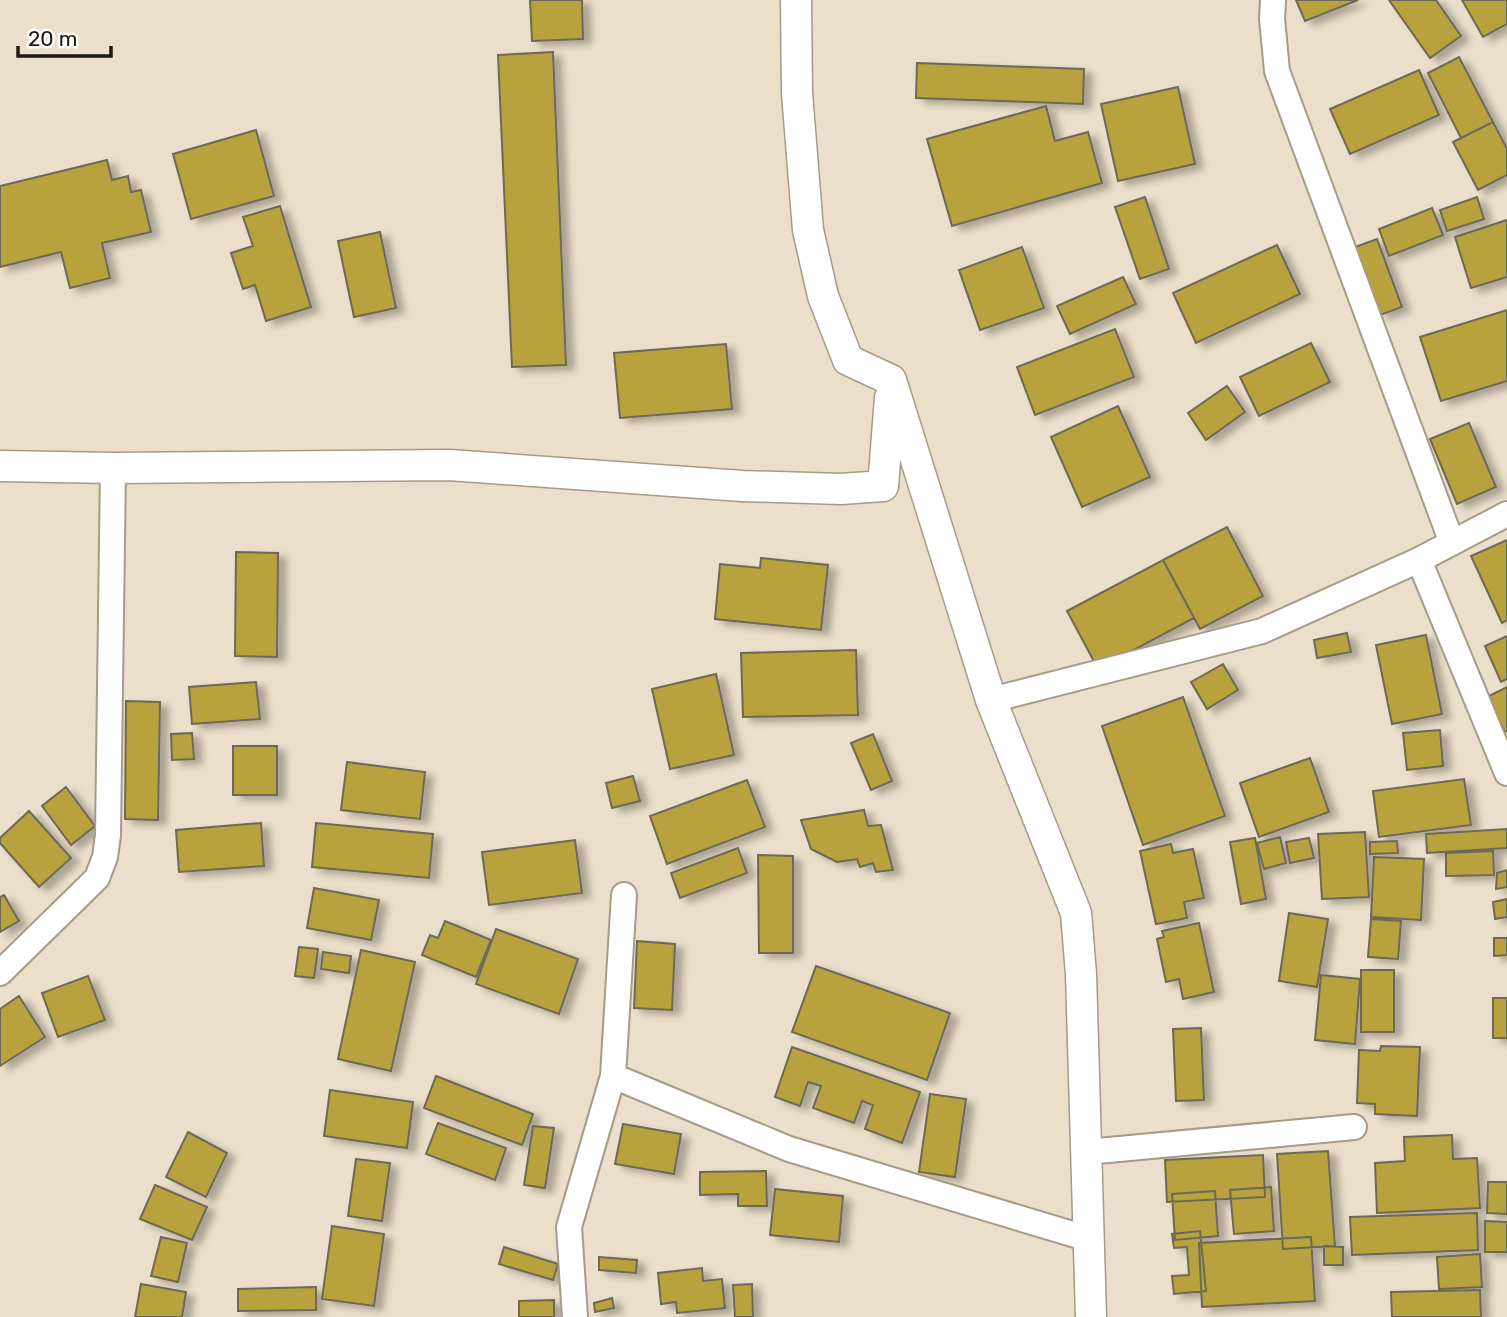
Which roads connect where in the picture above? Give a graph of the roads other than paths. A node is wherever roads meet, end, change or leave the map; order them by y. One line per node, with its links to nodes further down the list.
1 (796, 0): 3 (street)
2 (1273, 0): 7 (street)
3 (891, 380): 5 (street); 9 (street)
4 (0, 466): 5 (street)
5 (113, 468): 12 (street)
6 (1507, 514): 7 (street)
7 (1452, 543): 8 (street)
8 (1419, 560): 9 (street); 10 (street)
9 (991, 700): 15 (street)
10 (1507, 773)
11 (624, 895): 13 (street)
12 (0, 972)
13 (613, 1076): 16 (street); 17 (street)
14 (1354, 1127): 15 (street)
15 (1087, 1152): 16 (street)
16 (1089, 1239): 18 (street)
17 (575, 1317)
18 (1091, 1317)

